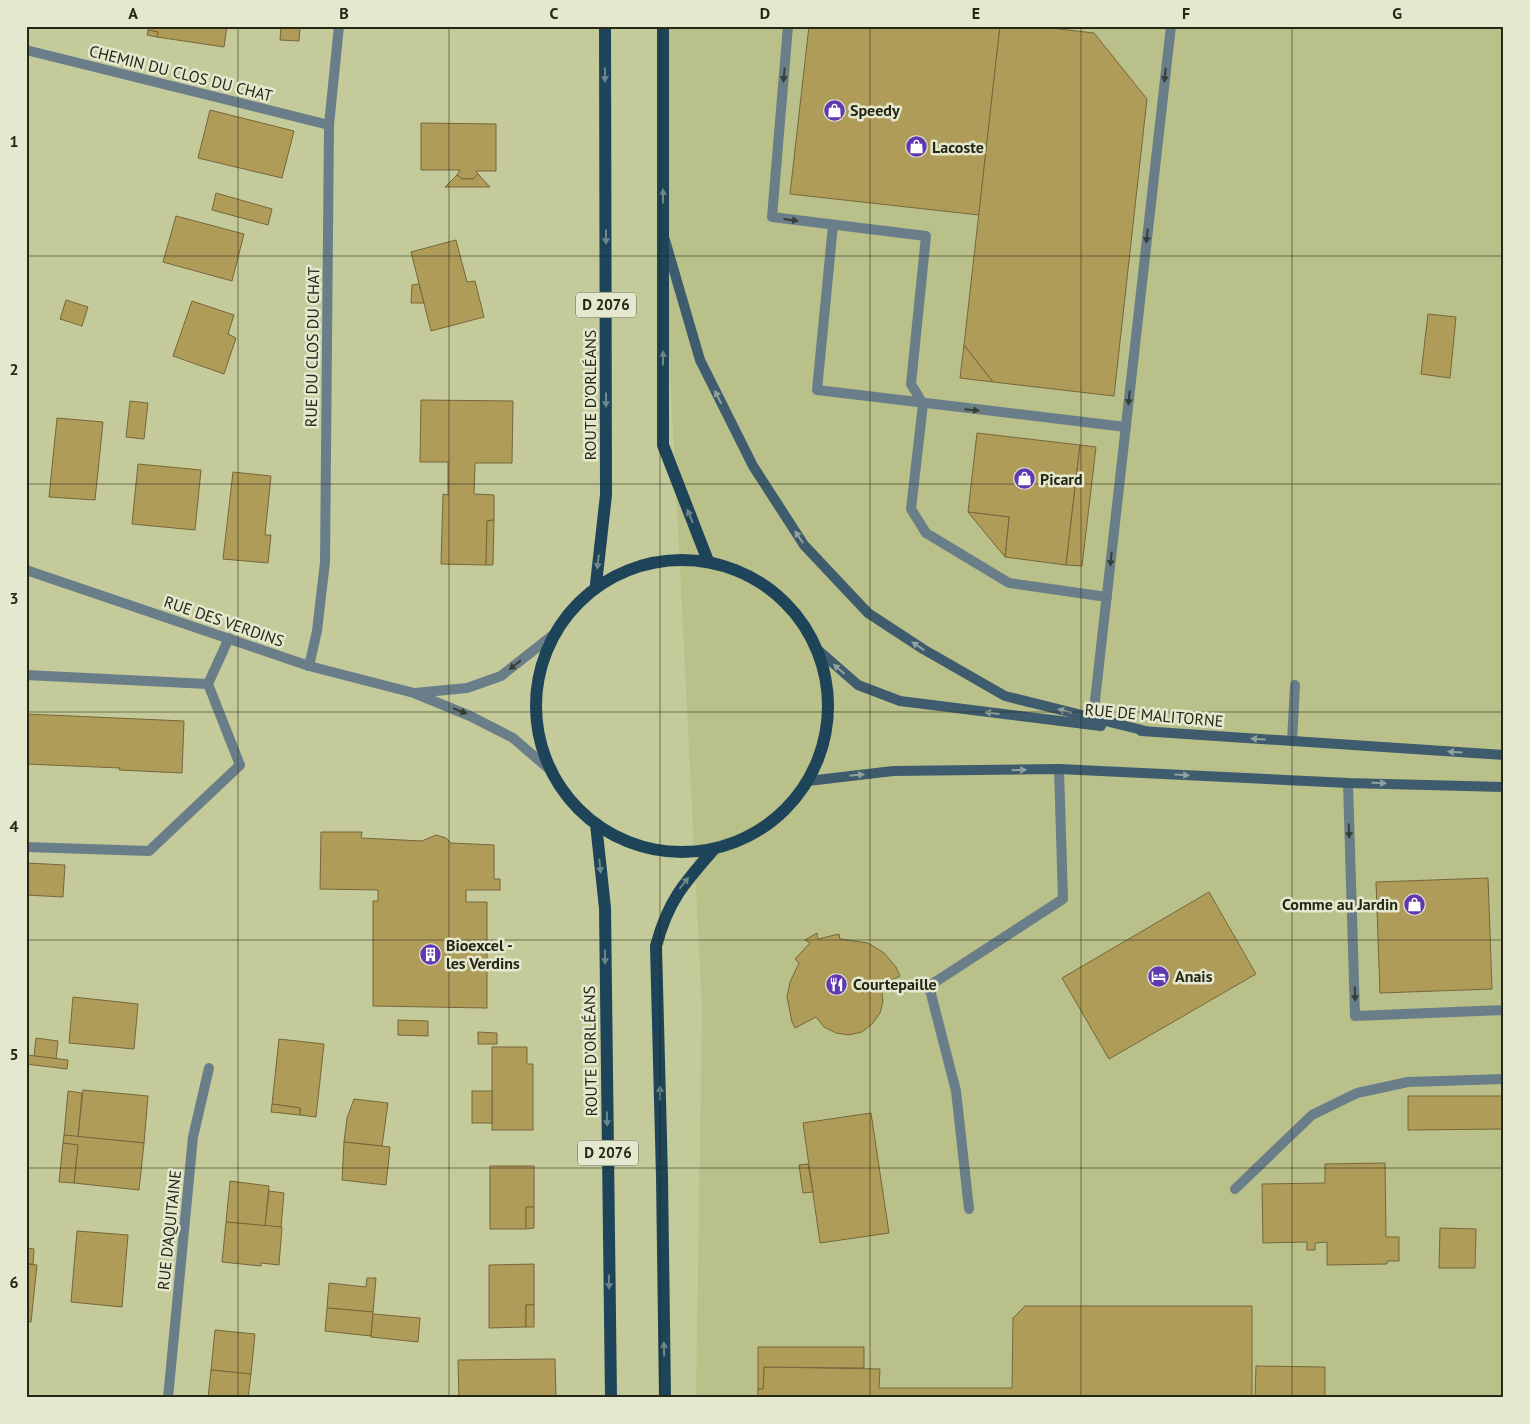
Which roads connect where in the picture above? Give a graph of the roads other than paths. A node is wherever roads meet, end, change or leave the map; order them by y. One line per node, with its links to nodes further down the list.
1 (339, 26): 7 (street, RUE DU CLOS DU CHAT)
2 (605, 26): 14 (main road, ROUTE D'ORLÉANS / D 2076, one-way to 14)
3 (664, 26): 9 (main road, one-way to 3)
4 (788, 26): 8 (street, one-way to 8)
5 (1171, 26): 11 (street, one-way to 11)
6 (26, 50): 7 (street, CHEMIN DU CLOS DU CHAT)
7 (329, 125): 19 (street, RUE DU CLOS DU CHAT)
8 (833, 225): 10 (street); 10 (street)
9 (663, 232): 12 (main road, one-way to 9); 24 (main road, one-way to 9)
10 (923, 404): 11 (street, one-way to 11); 15 (street)
11 (1126, 427): 15 (street, one-way to 15)
12 (708, 561): 14 (main road); 18 (main road)
13 (26, 570): 17 (street, RUE DES VERDINS)
14 (596, 584): 16 (main road)
15 (1107, 597): 24 (street)
16 (553, 635): 23 (street, RUE DES VERDINS, one-way to 23); 28 (main road)
17 (229, 638): 19 (street, RUE DES VERDINS); 21 (street)
18 (818, 650): 25 (main road, RUE DE MALITORNE, one-way to 18); 30 (main road)
19 (309, 666): 23 (street, RUE DES VERDINS)
20 (26, 675): 21 (street)
21 (208, 684): 34 (street)
22 (1295, 685): 26 (street)
23 (414, 693): 28 (street, RUE DES VERDINS, one-way to 28)
24 (1093, 718): 25 (main road)
25 (1146, 732): 26 (main road, RUE DE MALITORNE, one-way to 25)
26 (1292, 741): 27 (main road, RUE DE MALITORNE, one-way to 26)
27 (1504, 755)
28 (549, 769): 33 (main road)
29 (1059, 769): 30 (main road, one-way to 29); 31 (main road, one-way to 31); 40 (street)
30 (808, 781): 35 (main road)
31 (1348, 783): 32 (main road, one-way to 32); 36 (street, one-way to 36)
32 (1504, 786)
33 (596, 824): 35 (main road); 42 (main road, ROUTE D'ORLÉANS / D 2076, one-way to 42)
34 (26, 847)
35 (714, 849): 43 (main road, D 2076, one-way to 35)
36 (1504, 1010)
37 (209, 1068): 41 (street, RUE D'AQUITAINE)
38 (1504, 1079): 39 (street)
39 (1235, 1189)
40 (969, 1209)
41 (168, 1398)
42 (610, 1398)
43 (665, 1398)

